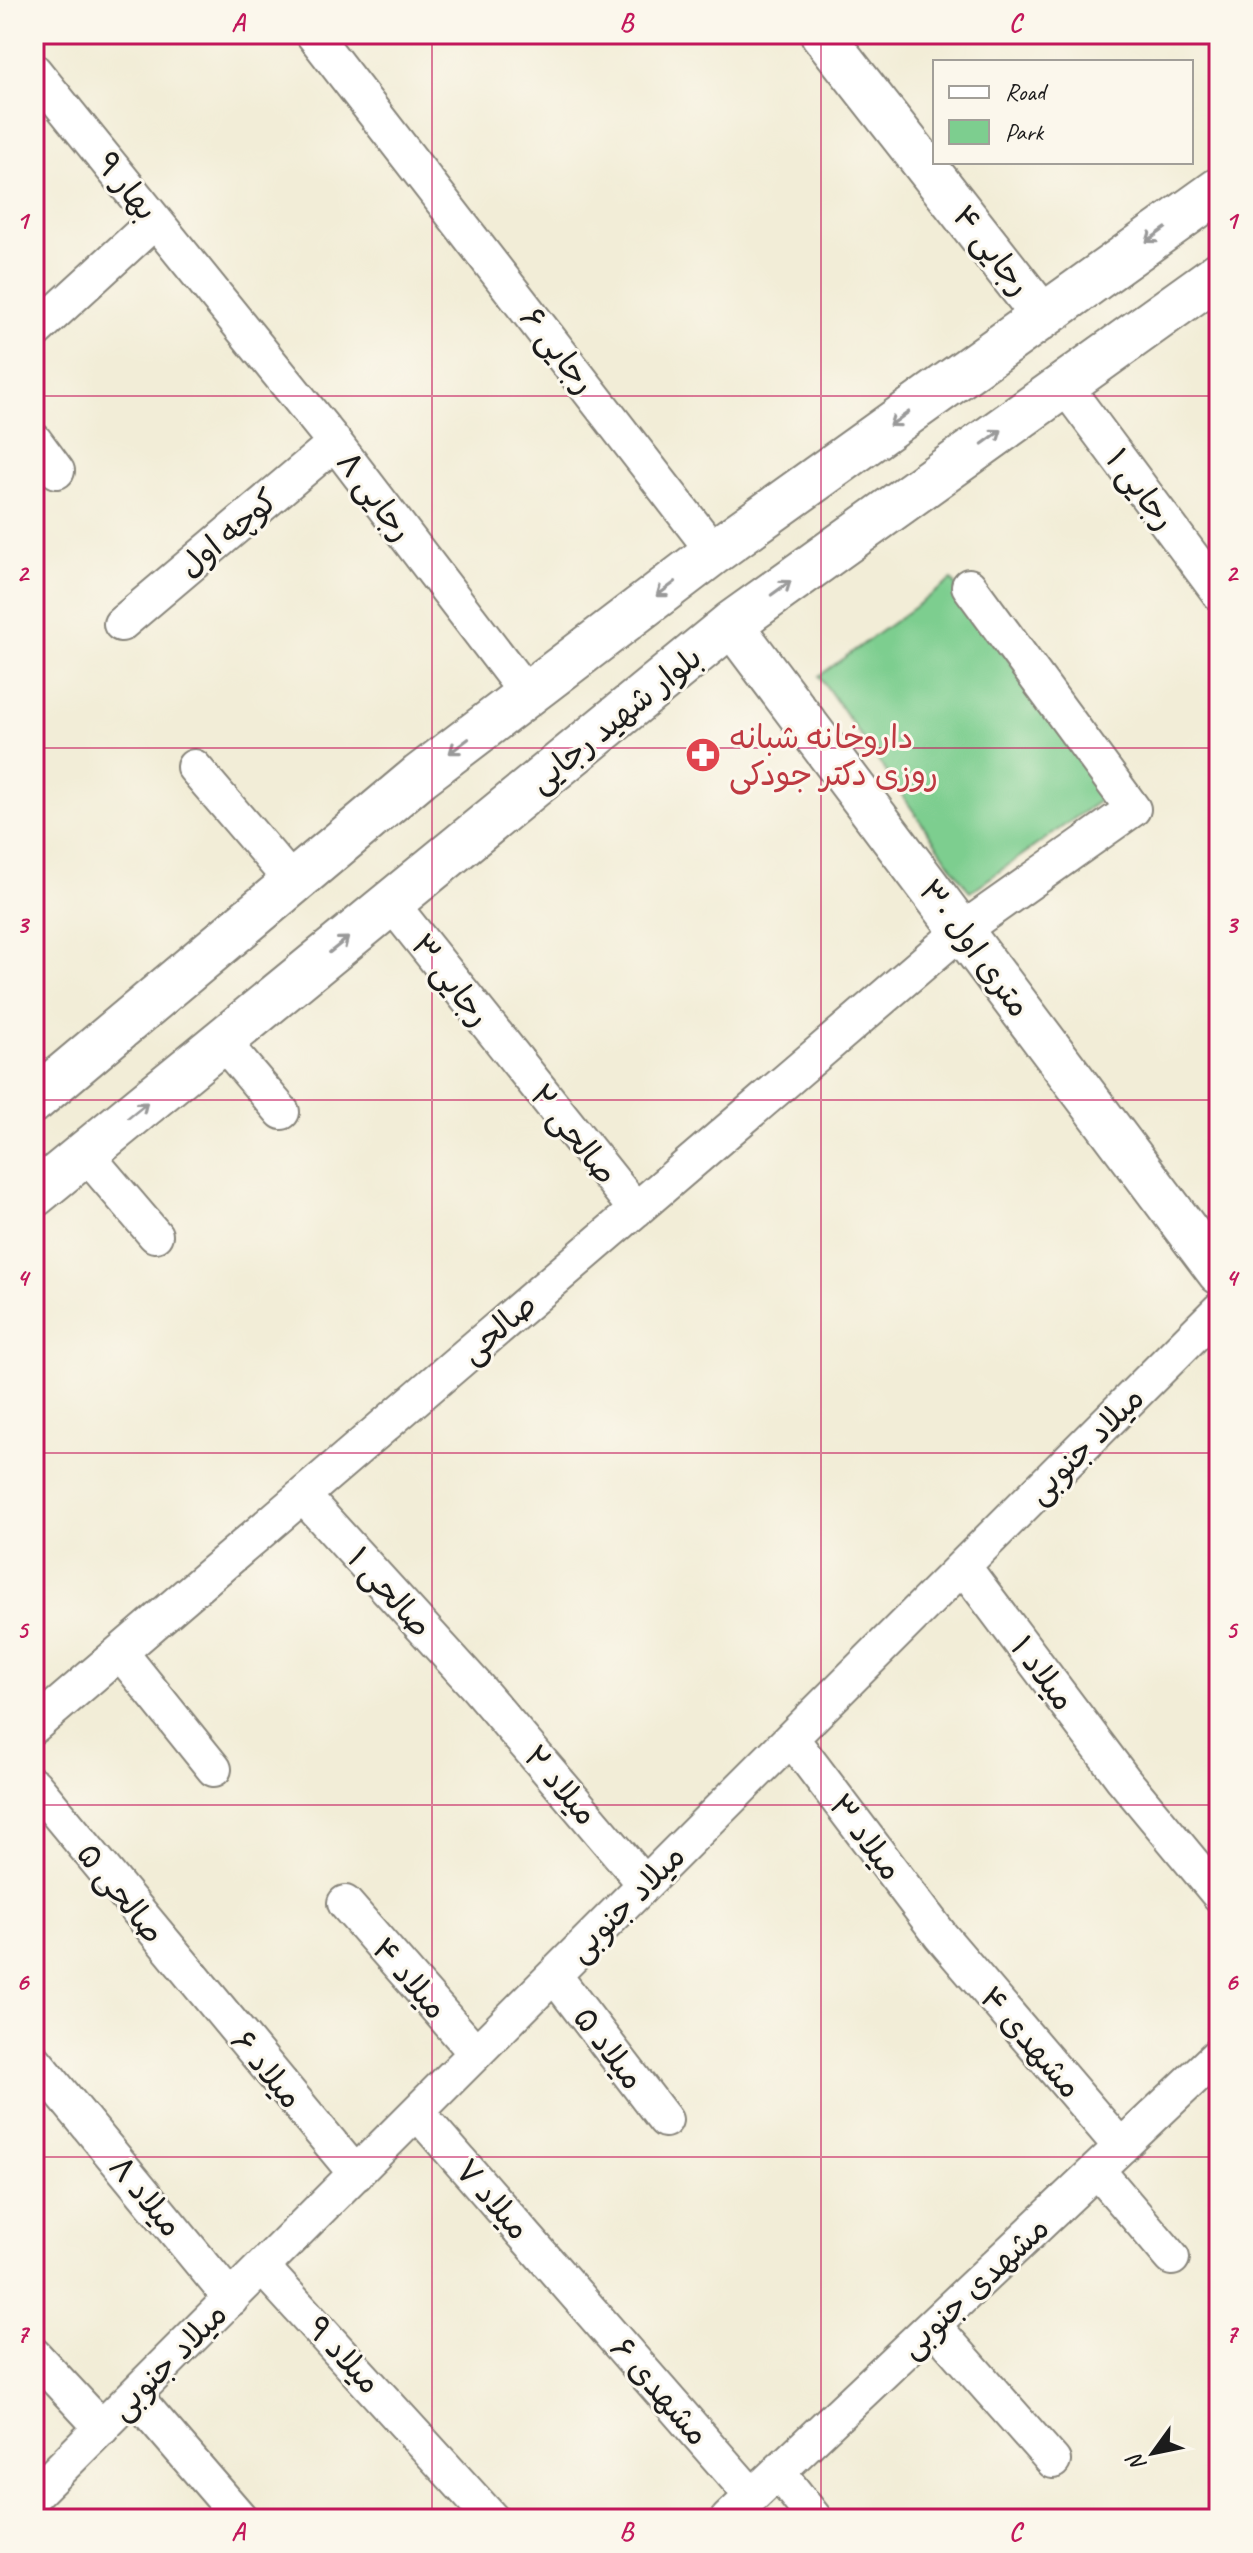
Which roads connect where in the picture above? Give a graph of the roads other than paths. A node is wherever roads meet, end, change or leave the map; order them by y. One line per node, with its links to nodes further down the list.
1 (313, 34): 14 (street, رجایی ۶)
2 (822, 34): 8 (street, رجایی ۴)
3 (34, 71): 5 (street, بهار ۹)
4 (1219, 190): 8 (main road, one-way to 8)
5 (155, 221): 7 (street, بهار ۹); 9 (street)
6 (1219, 274): 10 (main road, بلوار شهید رجایی)
7 (221, 299): 12 (street, رجایی ۸)
8 (1043, 316): 14 (main road, one-way to 14)
9 (34, 332)
10 (1064, 385): 16 (street, رجایی ۱); 18 (main road, بلوار شهید رجایی, one-way to 10)
11 (34, 440): 13 (street)
12 (335, 443): 17 (street, کوچه اول); 19 (street, رجایی ۸)
13 (57, 471)
14 (714, 552): 19 (main road, one-way to 19)
15 (969, 586): 23 (street, صالحی)
16 (1219, 593)
17 (121, 624)
18 (731, 624): 22 (main road, بلوار شهید رجایی); 23 (street, ۳۰ متری اول)
19 (527, 694): 21 (main road, one-way to 21)
20 (194, 767): 21 (street)
21 (293, 883): 26 (main road)
22 (391, 903): 24 (main road, بلوار شهید رجایی, one-way to 22); 25 (street, رجایی ۳)
23 (962, 930): 30 (street, صالحی); 32 (street, ۳۰ متری اول)
24 (222, 1041): 27 (street); 28 (main road, بلوار شهید رجایی, one-way to 24)
25 (512, 1058): 30 (street, صالحی ۲)
26 (34, 1100)
27 (282, 1112)
28 (85, 1153): 29 (main road, بلوار شهید رجایی); 31 (street)
29 (34, 1195)
30 (636, 1210): 34 (street, صالحی)
31 (155, 1235)
32 (1219, 1273)
33 (1219, 1310): 35 (street, میلاد جنوبی)
34 (303, 1496): 36 (street, صالحی); 37 (street, صالحی ۱)
35 (963, 1566): 39 (street, میلاد جنوبی); 43 (street, میلاد ۱)
36 (120, 1652): 38 (street, صالحی); 40 (street)
37 (477, 1687): 42 (street, میلاد ۲)
38 (34, 1726)
39 (791, 1738): 42 (street, میلاد جنوبی); 45 (street, میلاد ۳)
40 (214, 1769)
41 (34, 1785): 46 (street, صالحی ۵)
42 (645, 1884): 47 (street, میلاد جنوبی)
43 (1219, 1895)
44 (345, 1903): 48 (street, میلاد ۴)
45 (941, 1936): 53 (street, مشهدی ۴)
46 (178, 1963): 54 (street, میلاد ۶)
47 (554, 1975): 48 (street, میلاد جنوبی); 52 (street, میلاد ۵)
48 (476, 2053): 51 (street, میلاد جنوبی)
49 (1219, 2054): 53 (street, مشهدی جنوبی)
50 (34, 2060): 58 (street, میلاد ۸)
51 (417, 2112): 54 (street, میلاد جنوبی); 57 (street, میلاد ۷)
52 (665, 2120)
53 (1109, 2158): 55 (street, مشهدی ۴); 59 (street, مشهدی جنوبی)
54 (356, 2174): 56 (street, میلاد جنوبی)
55 (1172, 2258)
56 (262, 2267): 58 (street, میلاد جنوبی); 68 (street, میلاد ۹)
57 (569, 2286): 66 (street, مشهدی ۶)
58 (231, 2299): 61 (street, میلاد جنوبی)
59 (933, 2325): 63 (street); 64 (street, مشهدی جنوبی)
60 (34, 2355): 62 (street)
61 (134, 2395): 62 (street, میلاد جنوبی); 67 (street)
62 (102, 2428): 65 (street, میلاد جنوبی)
63 (1053, 2461)
64 (778, 2472): 66 (street, مشهدی جنوبی); 69 (street)
65 (34, 2495)
66 (740, 2508)
67 (241, 2519)
68 (492, 2519)
69 (815, 2519)

